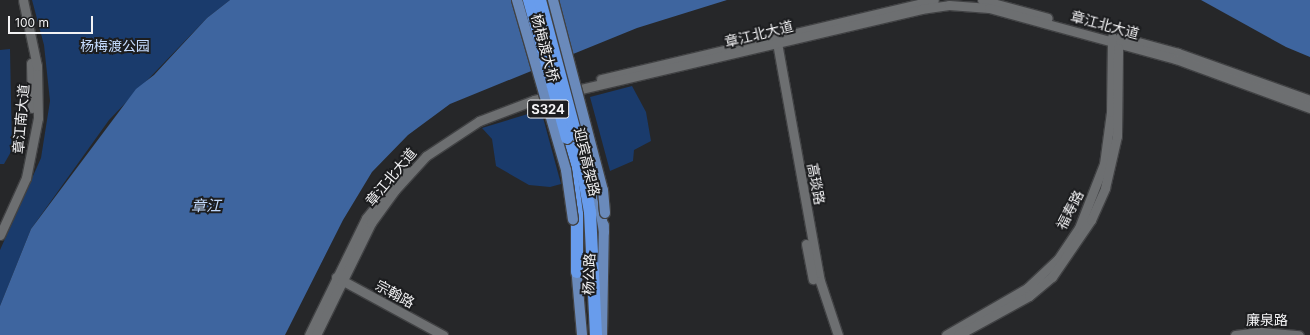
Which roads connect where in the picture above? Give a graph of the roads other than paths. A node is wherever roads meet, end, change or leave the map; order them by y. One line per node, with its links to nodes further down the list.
1 (17, 0): 11 (main road, 章江南大道)
2 (23, 0): 11 (main road, 章江南大道)
3 (517, 0): 16 (main road, 杨梅渡大桥 / S324, bridge)
4 (530, 0): 15 (highway, 迎宾高架路, bridge)
5 (540, 0): 15 (highway, 迎宾高架路, bridge)
6 (553, 0): 16 (main road, 杨梅渡大桥 / S324, bridge)
7 (934, 0): 9 (main road, 章江北大道)
8 (982, 0): 10 (main road, 章江北大道)
9 (773, 39): 10 (main road, 章江北大道); 12 (main road, 章江北大道); 30 (main road, 高琰路); 31 (main road, 高琰路)
10 (1115, 39): 13 (main road, 章江北大道); 14 (main road, 章江北大道); 32 (main road, 福寿路); 33 (main road, 福寿路)
11 (33, 57): 17 (main road, 章江南大道); 18 (main road, 章江南大道)
12 (573, 88): 16 (main road); 21 (main road, 章江北大道)
13 (1310, 100)
14 (1310, 108)
15 (572, 136): 16 (highway); 16 (highway)
16 (589, 214): 19 (highway, 迎宾高架路); 20 (highway); 22 (highway); 22 (main road, 杨公路 / S324)
17 (0, 224)
18 (0, 235)
19 (588, 244): 27 (highway, 迎宾高架路); 28 (highway, 迎宾高架路)
20 (577, 272): 26 (main road, 杨公路)
21 (338, 279): 23 (main road, 章江北大道); 24 (main road, 章江北大道); 25 (main road, 宗翰路)
22 (602, 306): 29 (main road, 杨公路 / S324)
23 (309, 335)
24 (316, 335)
25 (443, 335)
26 (582, 335)
27 (588, 335)
28 (596, 335)
29 (602, 335)
30 (832, 335)
31 (838, 335)
32 (946, 335)
33 (958, 335)
34 (1235, 335): 35 (main road, 廉泉路)
35 (1299, 335)

